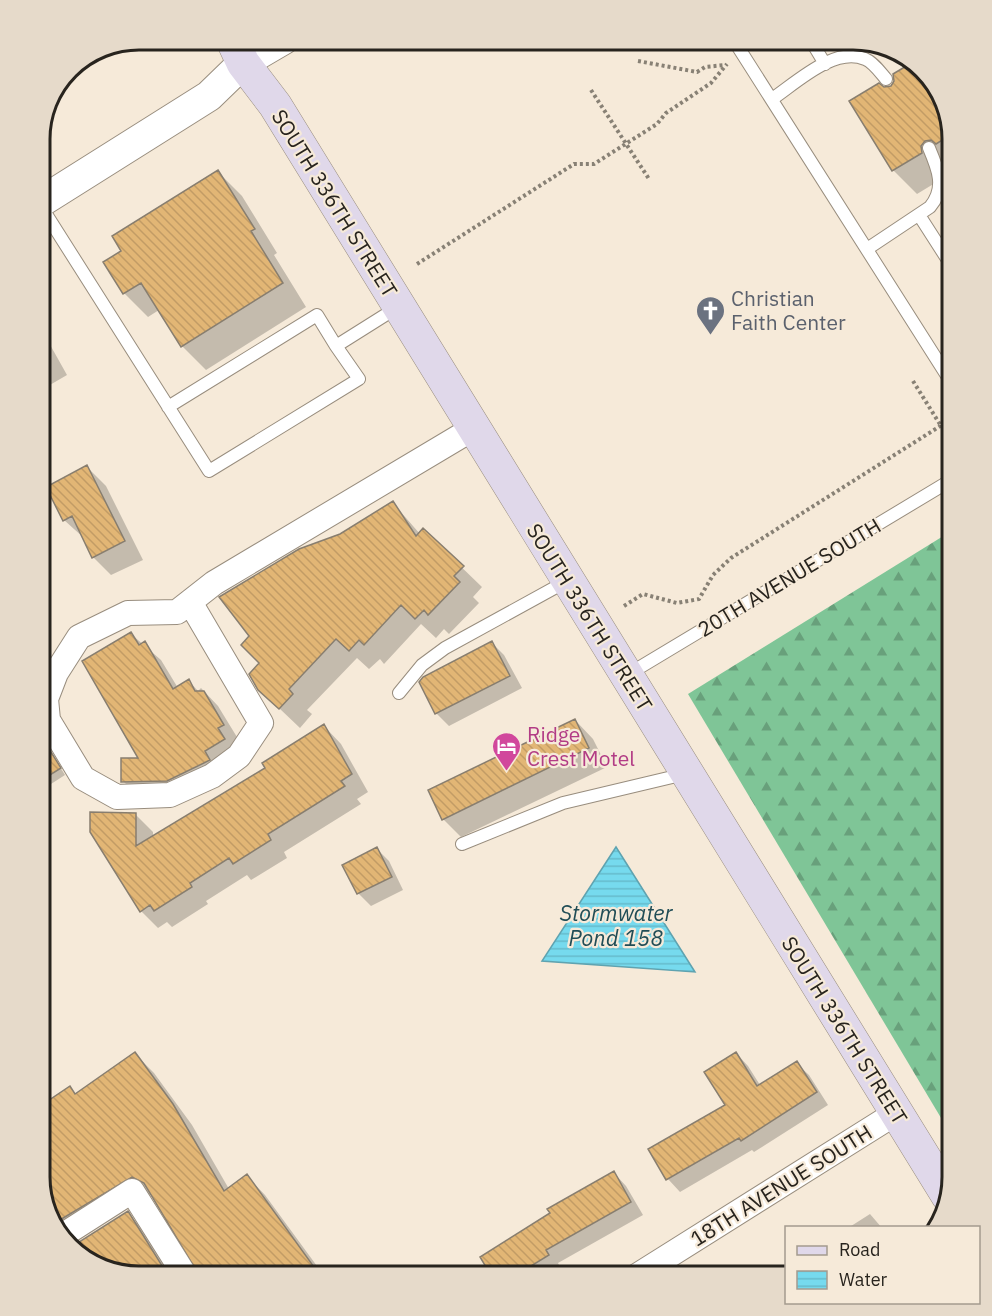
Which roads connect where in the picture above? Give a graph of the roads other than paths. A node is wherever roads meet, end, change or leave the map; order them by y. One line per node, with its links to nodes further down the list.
1 (741, 50): 6 (lane)
2 (817, 50): 4 (lane)
3 (237, 51): 8 (street); 13 (main road, SOUTH 336TH STREET)
4 (825, 64): 5 (lane); 6 (lane)
5 (886, 79)
6 (772, 99): 11 (lane)
7 (929, 148): 9 (lane)
8 (50, 196)
9 (919, 214): 11 (lane); 12 (lane)
10 (50, 220): 16 (lane)
11 (867, 249): 15 (lane)
12 (942, 251)
13 (399, 306): 14 (lane); 17 (main road, SOUTH 336TH STREET)
14 (336, 346): 16 (lane); 16 (lane)
15 (942, 368)
16 (168, 407)
17 (474, 428): 19 (main road, SOUTH 336TH STREET); 20 (street)
18 (942, 486): 21 (lane, 20TH AVENUE SOUTH)
19 (568, 581): 21 (main road, SOUTH 336TH STREET); 23 (lane)
20 (190, 602): 22 (street); 24 (street)
21 (626, 676): 25 (main road, SOUTH 336TH STREET)
22 (49, 690)
23 (399, 693)
24 (49, 722)
25 (687, 774): 26 (lane); 27 (main road, SOUTH 336TH STREET)
26 (462, 844)
27 (896, 1113): 28 (main road, SOUTH 336TH STREET); 31 (street, 18TH AVENUE SOUTH)
28 (942, 1186)
29 (69, 1231): 30 (street)
30 (179, 1266)
31 (653, 1266)

